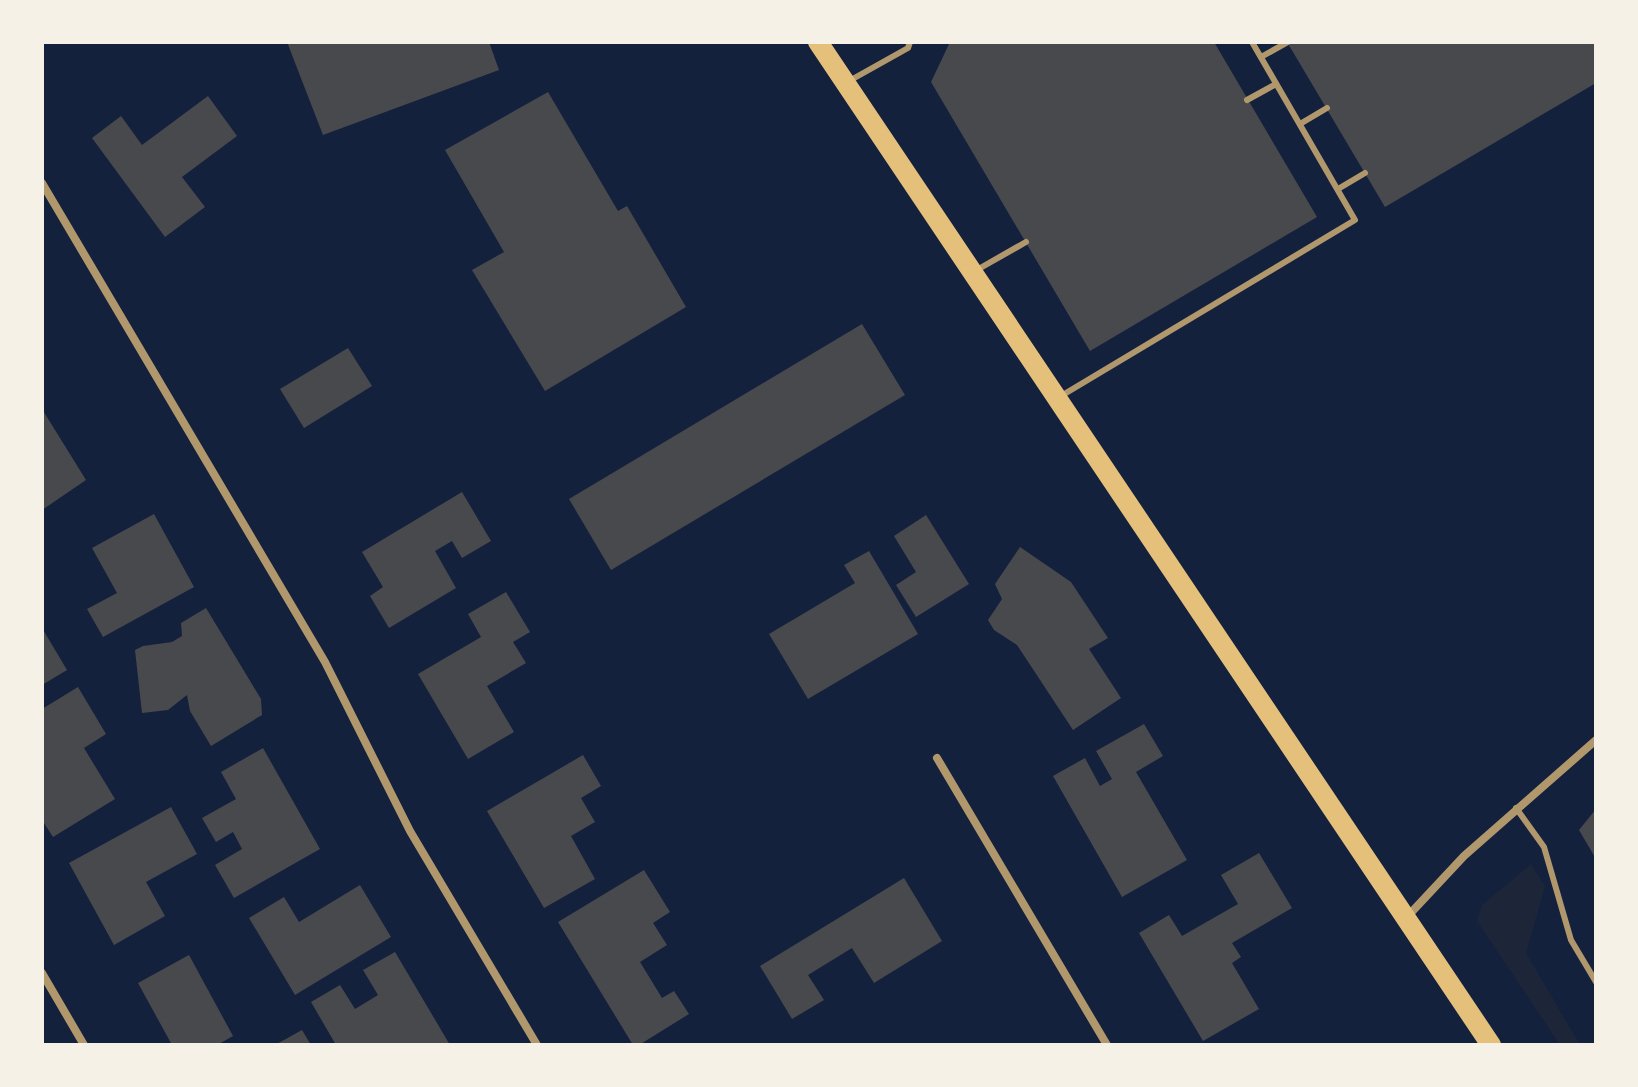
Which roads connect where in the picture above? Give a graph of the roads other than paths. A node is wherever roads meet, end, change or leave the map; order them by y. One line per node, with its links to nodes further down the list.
1 (818, 42): 6 (main road)
2 (910, 42): 6 (lane)
3 (1252, 42): 5 (lane)
4 (1288, 42): 5 (lane)
5 (1261, 57): 7 (lane)
6 (846, 83): 15 (main road)
7 (1276, 84): 8 (lane); 10 (lane)
8 (1247, 100)
9 (1327, 108): 10 (lane)
10 (1300, 124): 13 (lane)
11 (1365, 173): 13 (lane)
12 (42, 183): 24 (street)
13 (1338, 189): 16 (lane)
14 (1026, 242): 15 (lane)
15 (972, 273): 16 (main road)
16 (1056, 399): 20 (main road)
17 (1596, 740): 19 (street)
18 (937, 758): 25 (street)
19 (1516, 808): 20 (street); 22 (lane)
20 (1405, 918): 26 (main road)
21 (42, 973): 23 (street)
22 (1596, 982)
23 (84, 1045)
24 (537, 1045)
25 (1107, 1045)
26 (1491, 1045)

